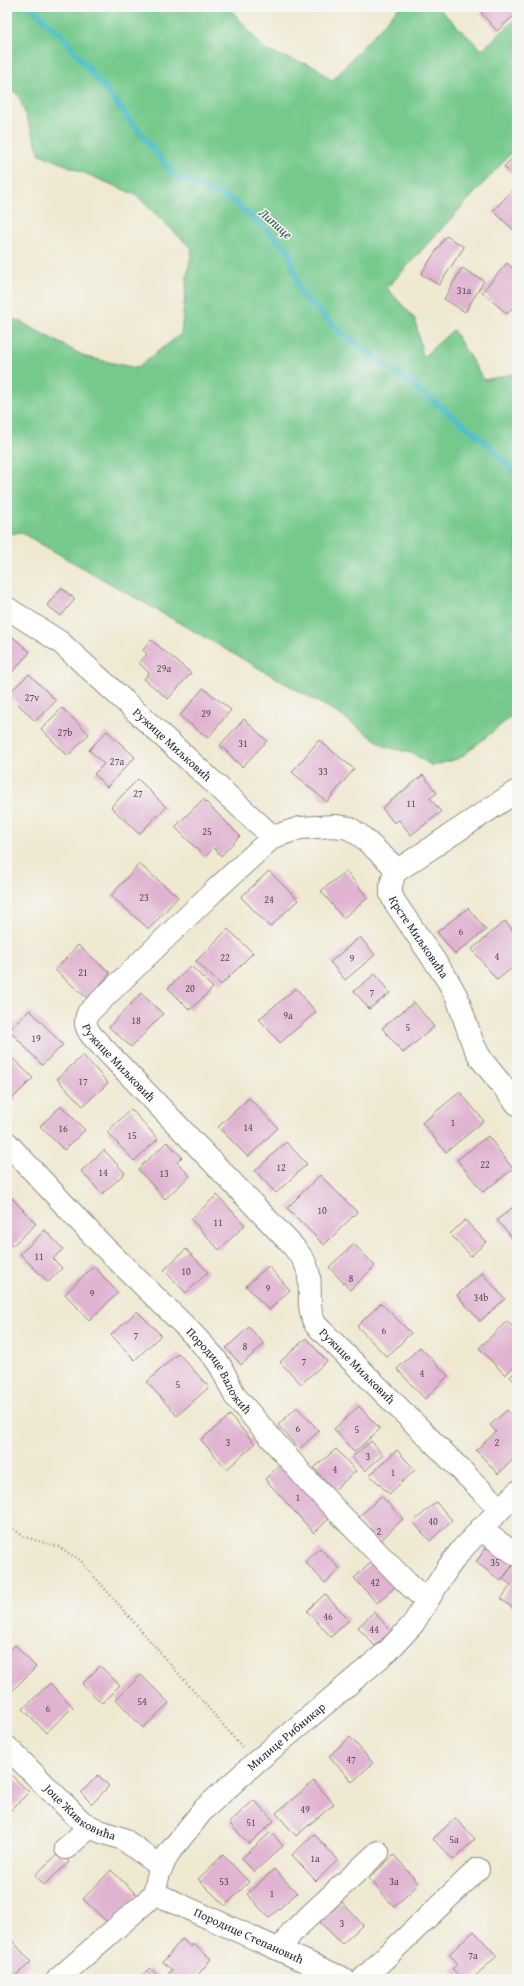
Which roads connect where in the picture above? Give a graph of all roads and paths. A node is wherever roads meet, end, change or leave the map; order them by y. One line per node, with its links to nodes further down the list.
1 (7, 608): 3 (street, Ружице Миљковић)
2 (517, 791): 4 (street)
3 (273, 837): 4 (street); 8 (street, Ружице Миљковић)
4 (398, 870): 5 (street, Крсте Миљковића)
5 (517, 1104)
6 (7, 1143): 12 (street, Породице Валожић)
7 (517, 1492): 8 (street, Милице Рибникар)
8 (500, 1509): 10 (street, Милице Рибникар)
9 (7, 1525): 14 (path)
10 (480, 1529): 11 (street); 12 (street, Милице Рибникар)
11 (517, 1555)
12 (427, 1601): 14 (street, Милице Рибникар)
13 (7, 1747): 15 (street, Јоце Живковића)
14 (256, 1762): 18 (street, Милице Рибникар)
15 (90, 1827): 16 (street); 18 (street, Јоце Живковића)
16 (66, 1848)
17 (378, 1852): 21 (street)
18 (162, 1867): 20 (street, Милице Рибникар)
19 (478, 1869): 24 (street)
20 (154, 1893): 21 (street, Породице Степановић); 22 (street, Милице Рибникар)
21 (281, 1949): 23 (street, Породице Степановић)
22 (58, 1979)
23 (344, 1979)
24 (363, 1979)

